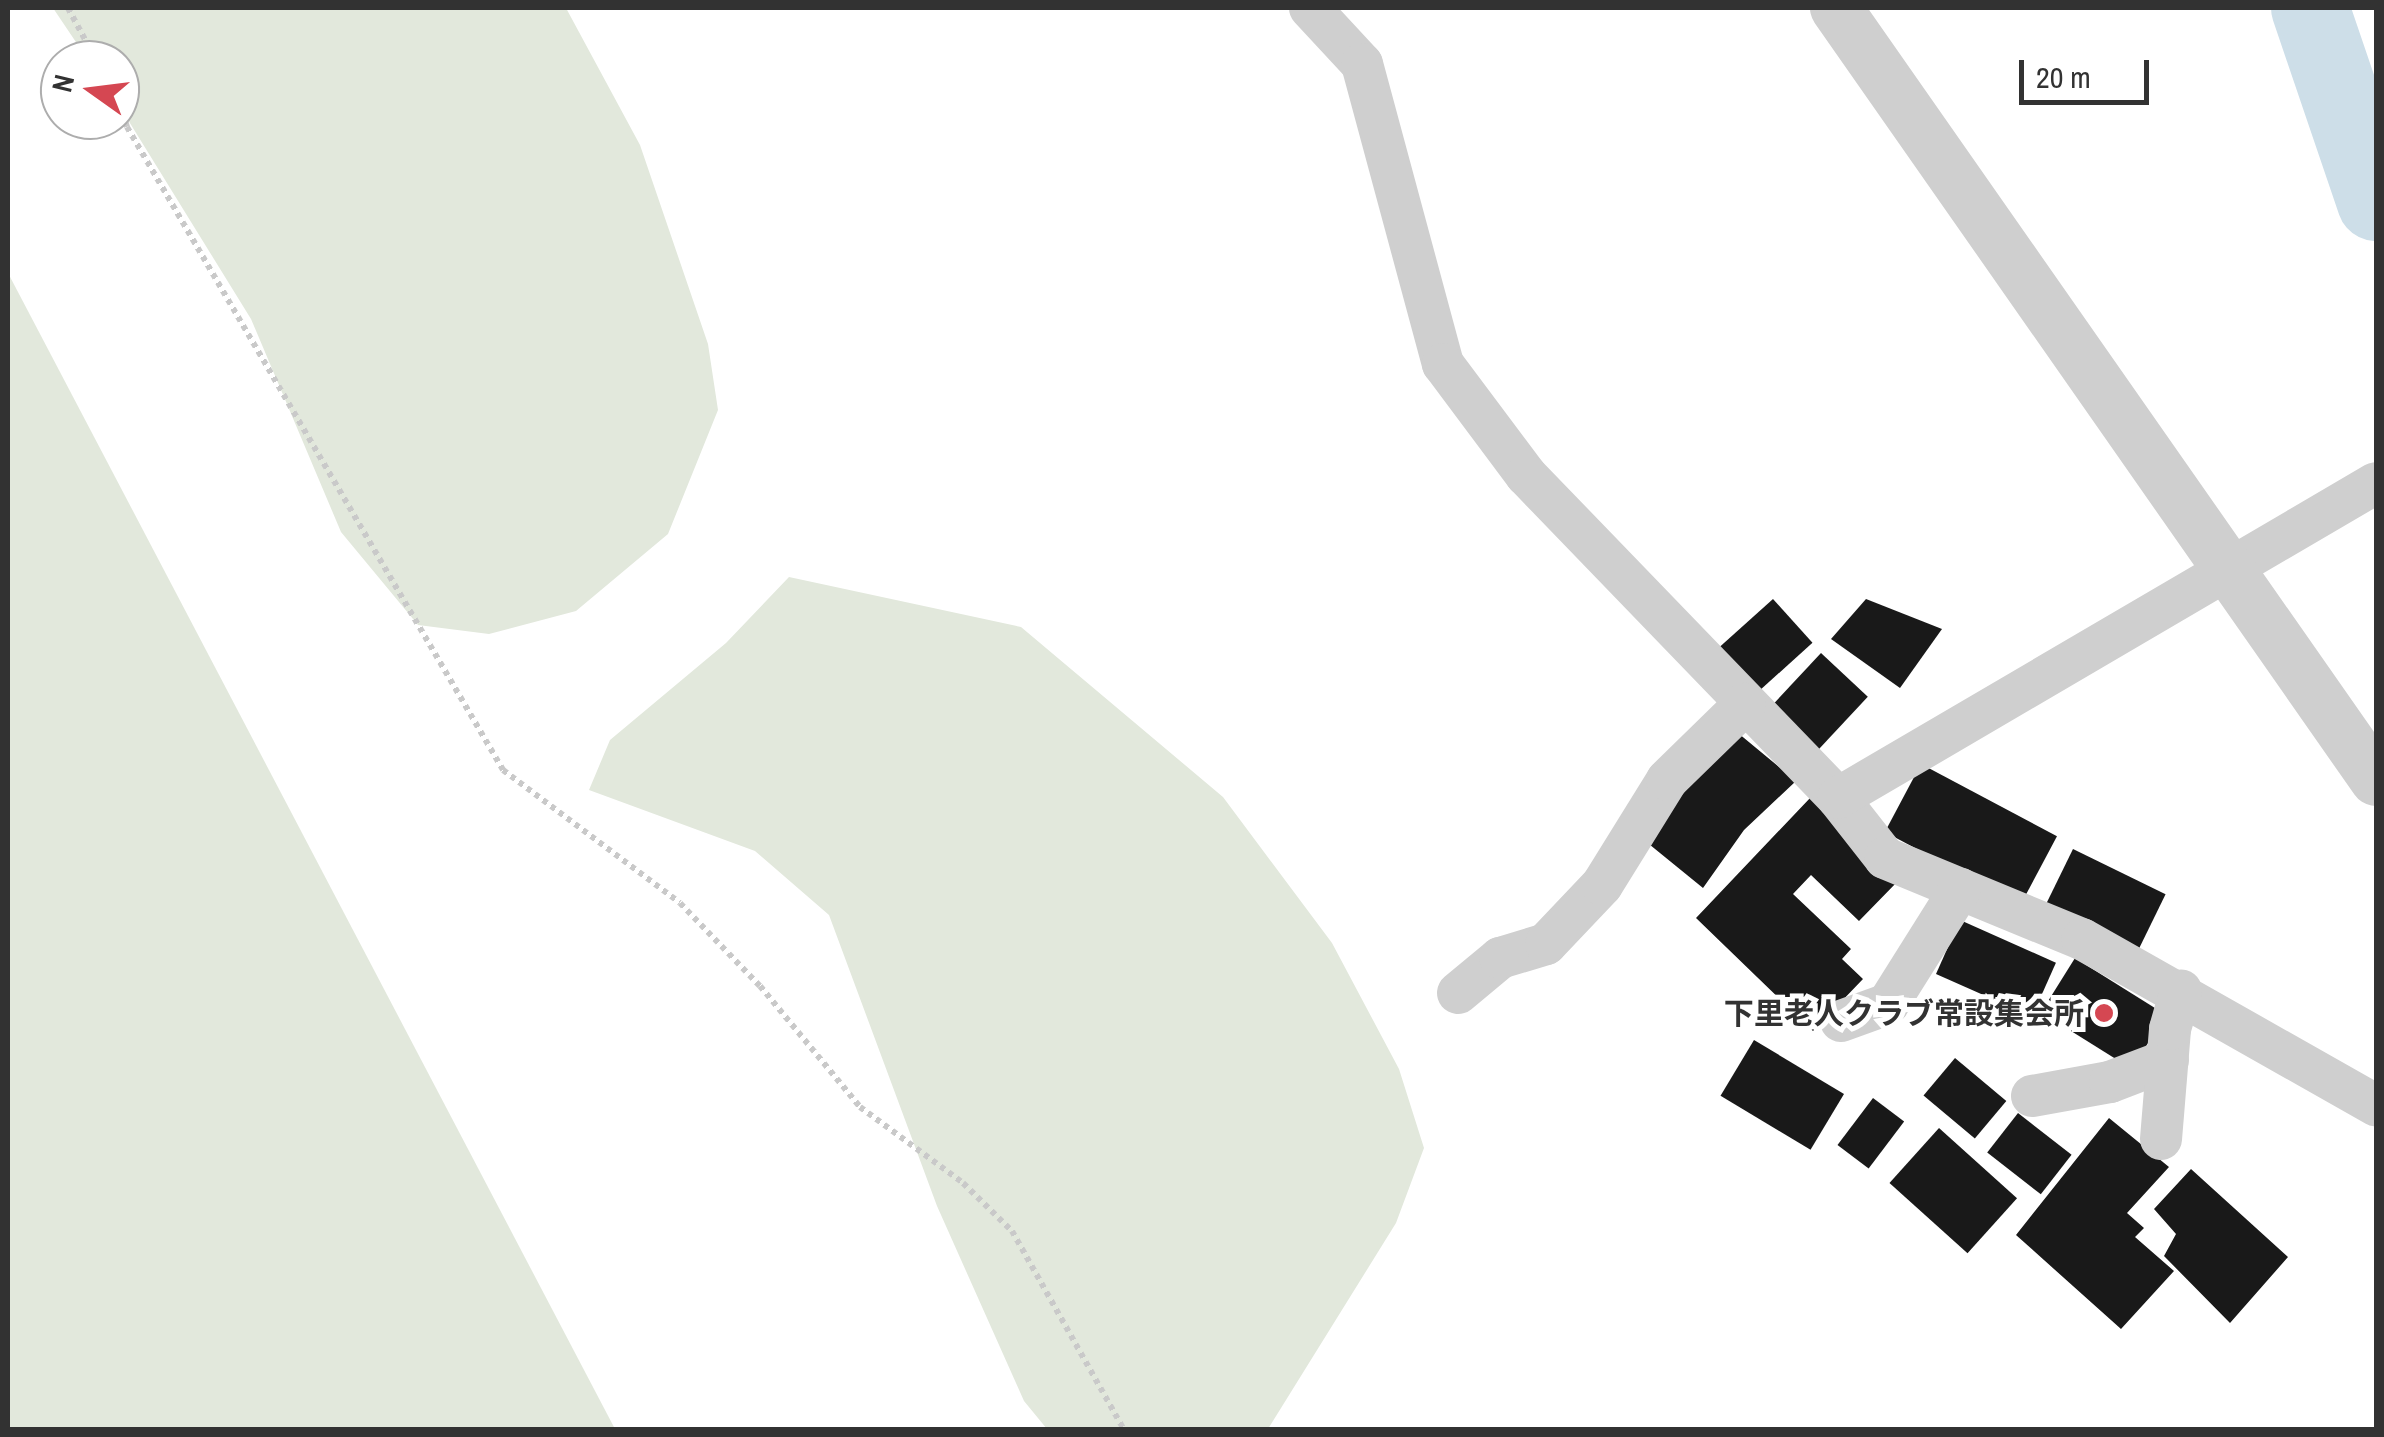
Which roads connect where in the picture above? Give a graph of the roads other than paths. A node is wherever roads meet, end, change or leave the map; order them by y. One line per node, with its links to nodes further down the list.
1 (1310, 8): 5 (street)
2 (1836, 8): 4 (street)
3 (2376, 483): 4 (street)
4 (2227, 574): 6 (street); 7 (street)
5 (1746, 704): 7 (street); 10 (street)
6 (2376, 780)
7 (1838, 798): 8 (street)
8 (1960, 889): 9 (street); 11 (street)
9 (2181, 991): 12 (street); 14 (street)
10 (1458, 992)
11 (1841, 1022)
12 (2168, 1060): 13 (street); 15 (street)
13 (2032, 1096)
14 (2376, 1104)
15 (2162, 1139)

